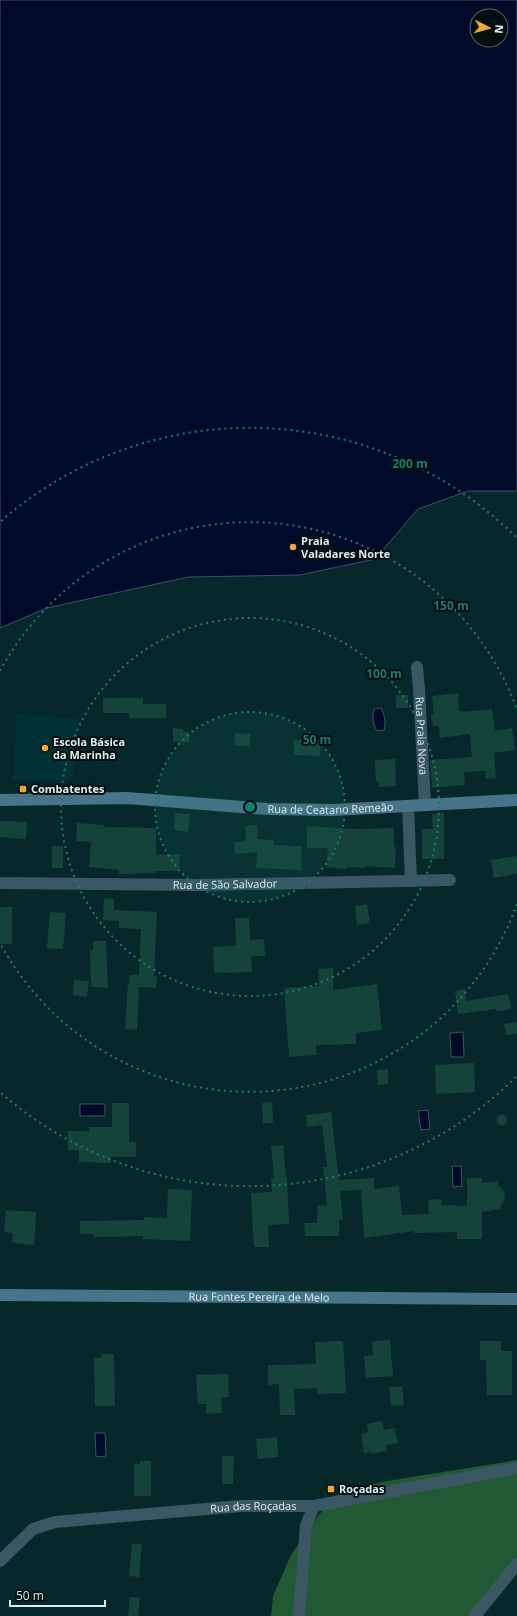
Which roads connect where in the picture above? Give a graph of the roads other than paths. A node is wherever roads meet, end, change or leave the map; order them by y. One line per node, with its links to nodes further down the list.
1 (416, 667): 4 (street, Rua Praia Nova)
2 (0, 800): 5 (main road, Rua de Ceatano Remeão)
3 (517, 800): 4 (main road, Rua de Ceatano Remeão)
4 (425, 805): 5 (main road, Rua de Ceatano Remeão)
5 (408, 806): 7 (street)
6 (450, 880): 7 (street, Rua de São Salvador)
7 (411, 881): 8 (street, Rua de São Salvador)
8 (0, 883)
9 (0, 1295): 10 (main road, Rua Fontes Pereira de Melo)
10 (517, 1299)
11 (517, 1468): 12 (street, Rua das Roçadas)
12 (314, 1506): 13 (street, Rua das Roçadas); 15 (street)
13 (0, 1561)
14 (517, 1564): 16 (street)
15 (299, 1616)
16 (475, 1616)

